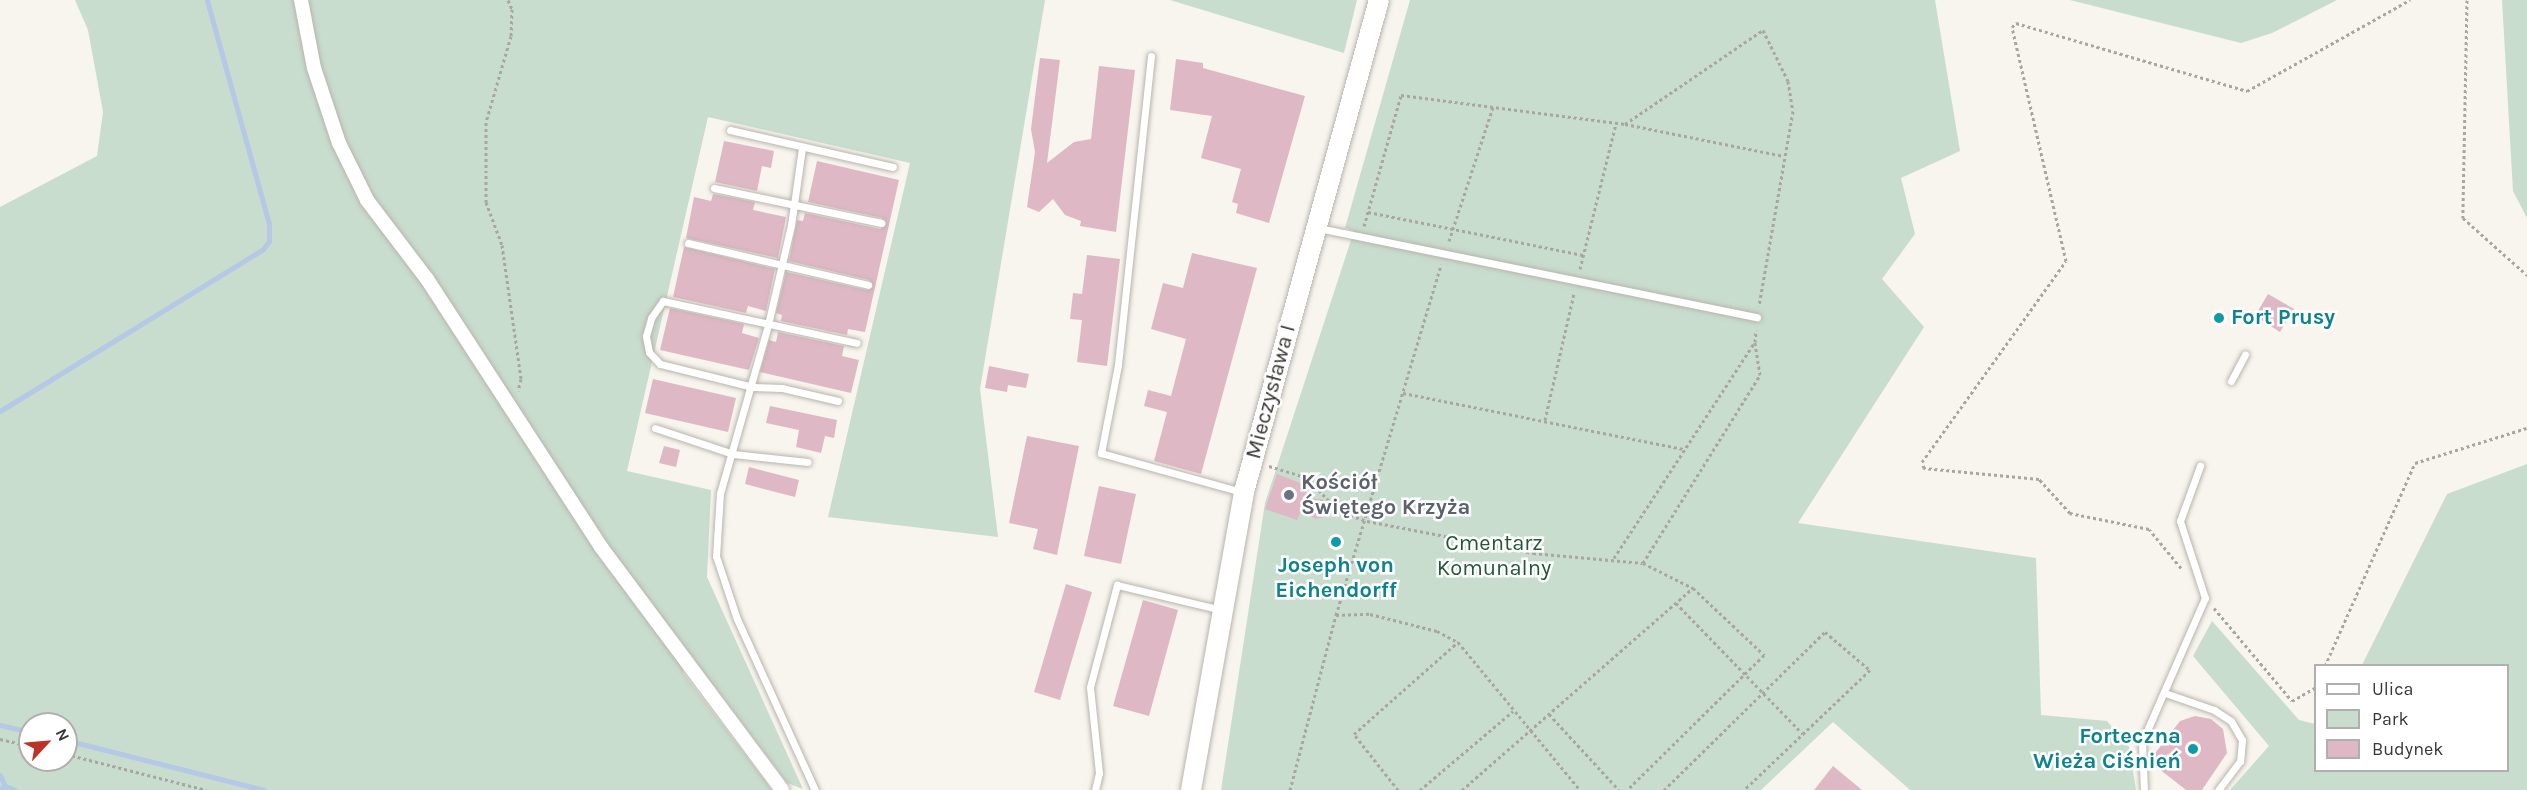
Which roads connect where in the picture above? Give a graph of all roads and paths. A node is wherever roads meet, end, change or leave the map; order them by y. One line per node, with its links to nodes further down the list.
1 (301, 0): 35 (street)
2 (508, 0): 35 (path)
3 (1379, 0): 17 (main road, Mieczysława I)
4 (2410, 0): 47 (path)
5 (2467, 0): 24 (path)
6 (1151, 56): 43 (lane)
7 (1493, 107): 8 (path); 15 (path); 18 (path)
8 (1625, 123): 11 (path); 11 (path)
9 (730, 130): 10 (lane)
10 (802, 148): 12 (lane); 14 (lane)
11 (1783, 156): 26 (path)
12 (893, 167)
13 (714, 188): 14 (lane)
14 (793, 204): 16 (lane); 23 (lane)
15 (1368, 212): 18 (path); 19 (path)
16 (881, 223)
17 (1316, 227): 19 (lane); 40 (main road, Mieczysława I)
18 (1453, 229): 21 (path); 22 (path)
19 (1361, 237): 21 (lane)
20 (688, 243): 23 (lane)
21 (1444, 254): 26 (lane); 33 (path)
22 (1583, 255)
23 (782, 265): 25 (lane); 27 (lane)
24 (2527, 275)
25 (868, 285)
26 (1757, 317): 28 (path)
27 (768, 325): 29 (lane); 32 (lane); 32 (lane)
28 (1755, 342): 38 (path); 46 (path)
29 (857, 343)
30 (2245, 355): 31 (lane)
31 (2231, 381)
32 (753, 387): 34 (lane); 39 (lane)
33 (1403, 393): 38 (path); 44 (path)
34 (838, 401)
35 (514, 409): 67 (street)
36 (655, 428): 39 (lane)
37 (2527, 428): 54 (path)
38 (1683, 449): 45 (path)
39 (733, 454): 41 (lane); 68 (lane)
40 (1252, 461): 43 (main road, Mieczysława I); 44 (path)
41 (808, 462)
42 (2200, 466): 49 (lane)
43 (1244, 492): 51 (main road, Mieczysława I)
44 (1367, 521): 45 (path); 52 (path)
45 (1614, 558): 46 (path)
46 (1643, 563): 48 (path)
47 (2184, 573)
48 (1693, 588): 50 (path); 55 (path)
49 (2205, 598): 56 (path); 58 (lane)
50 (1676, 603): 55 (path); 60 (path)
51 (1222, 610): 69 (lane); 70 (main road, Mieczysława I)
52 (1336, 615): 53 (path); 71 (path)
53 (1458, 642): 59 (path); 72 (path)
54 (2326, 664)
55 (1746, 673): 57 (path); 77 (path)
56 (2314, 688)
57 (1763, 691): 62 (path); 62 (path); 78 (path)
58 (2164, 693): 80 (lane); 81 (lane)
59 (1513, 711): 61 (path); 73 (path)
60 (1549, 714): 61 (path); 76 (path)
61 (1528, 732): 74 (path); 75 (path)
62 (1803, 734): 79 (path)
63 (0, 739): 64 (path)
64 (18, 743)
65 (78, 757): 66 (path)
66 (206, 790)
67 (782, 790)
68 (815, 790)
69 (1095, 790)
70 (1191, 790)
71 (1290, 790)
72 (1398, 790)
73 (1420, 790)
74 (1462, 790)
75 (1580, 790)
76 (1618, 790)
77 (1627, 790)
78 (1664, 790)
79 (1744, 790)
80 (2145, 790)
81 (2218, 790)

